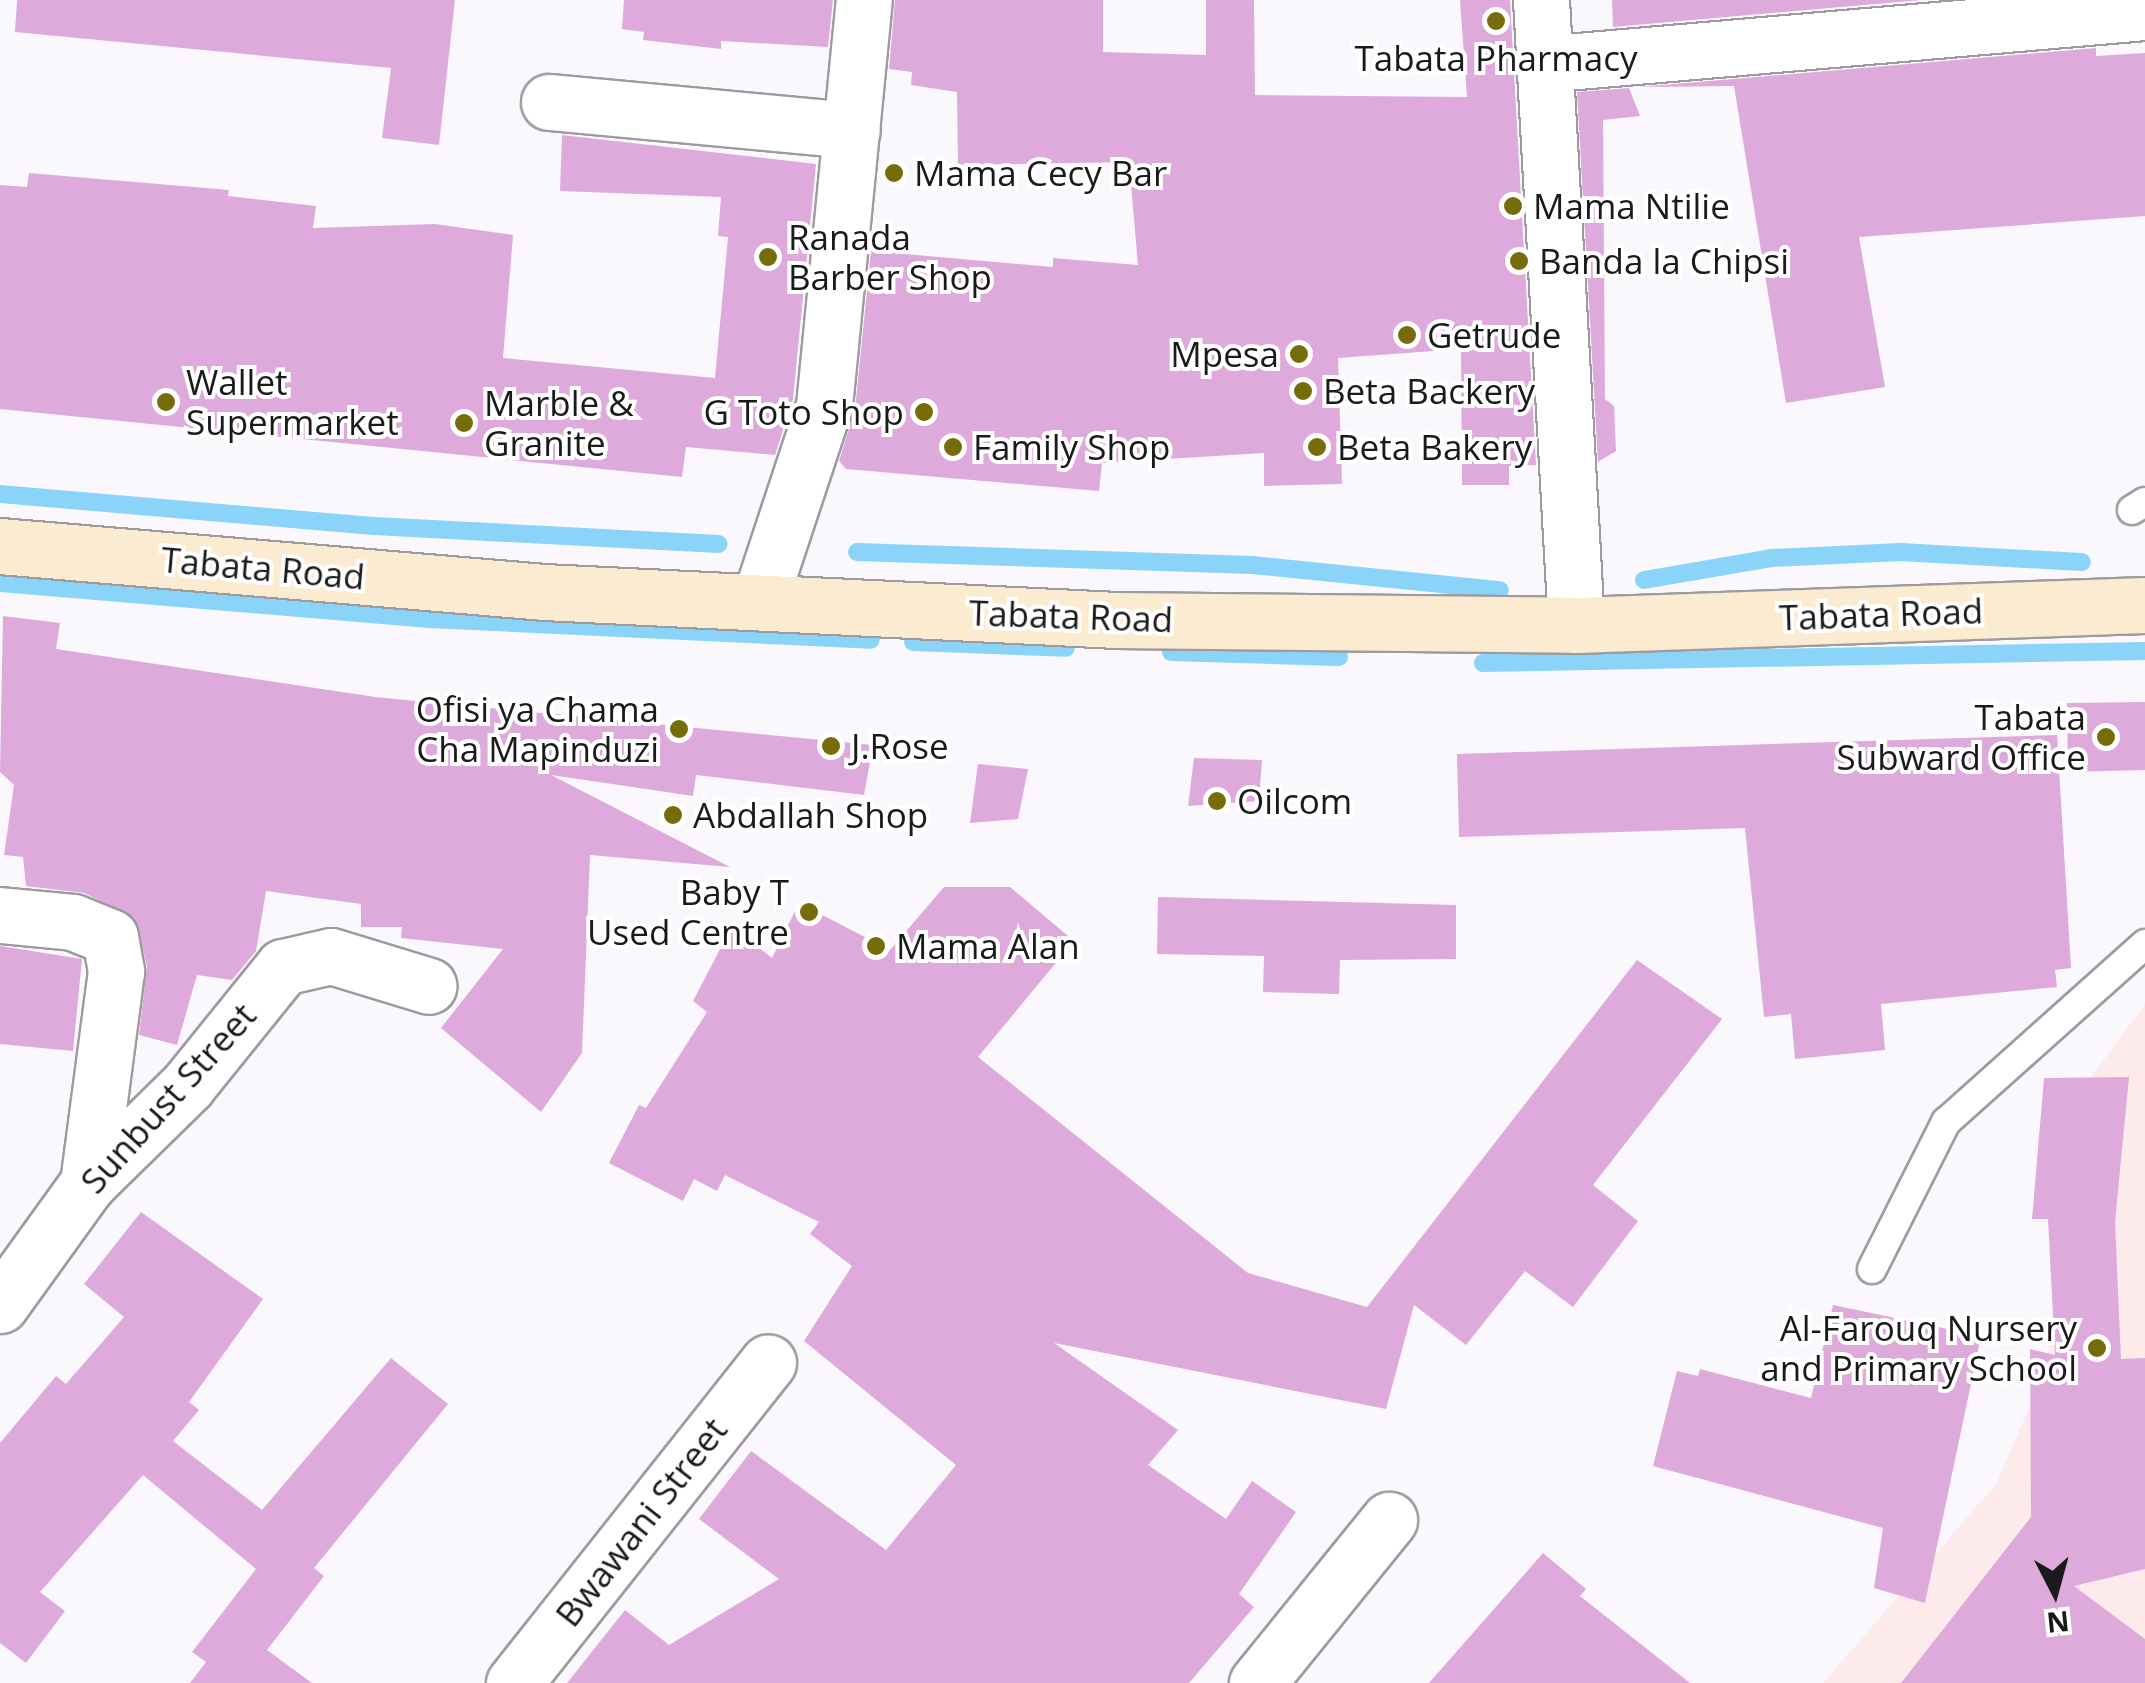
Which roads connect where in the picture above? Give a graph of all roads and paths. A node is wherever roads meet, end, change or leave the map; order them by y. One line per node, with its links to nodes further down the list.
1 (864, 0): 6 (street)
2 (1541, 0): 4 (street)
3 (2145, 12): 4 (street)
4 (1543, 64): 10 (street)
5 (549, 102): 6 (street)
6 (852, 130): 8 (street)
7 (0, 546): 8 (main road, Tabata Road)
8 (759, 602): 10 (main road, Tabata Road)
9 (2145, 605): 10 (main road, Tabata Road)
10 (1576, 625)
11 (0, 916): 14 (street)
12 (2145, 944): 15 (lane)
13 (428, 986): 14 (street, Sunbust Street)
14 (88, 1183): 16 (street, Sunbust Street)
15 (1872, 1269)
16 (0, 1304)
17 (768, 1362): 19 (street, Bwawani Street)
18 (1389, 1520): 20 (street)
19 (514, 1683)
20 (1257, 1683)

